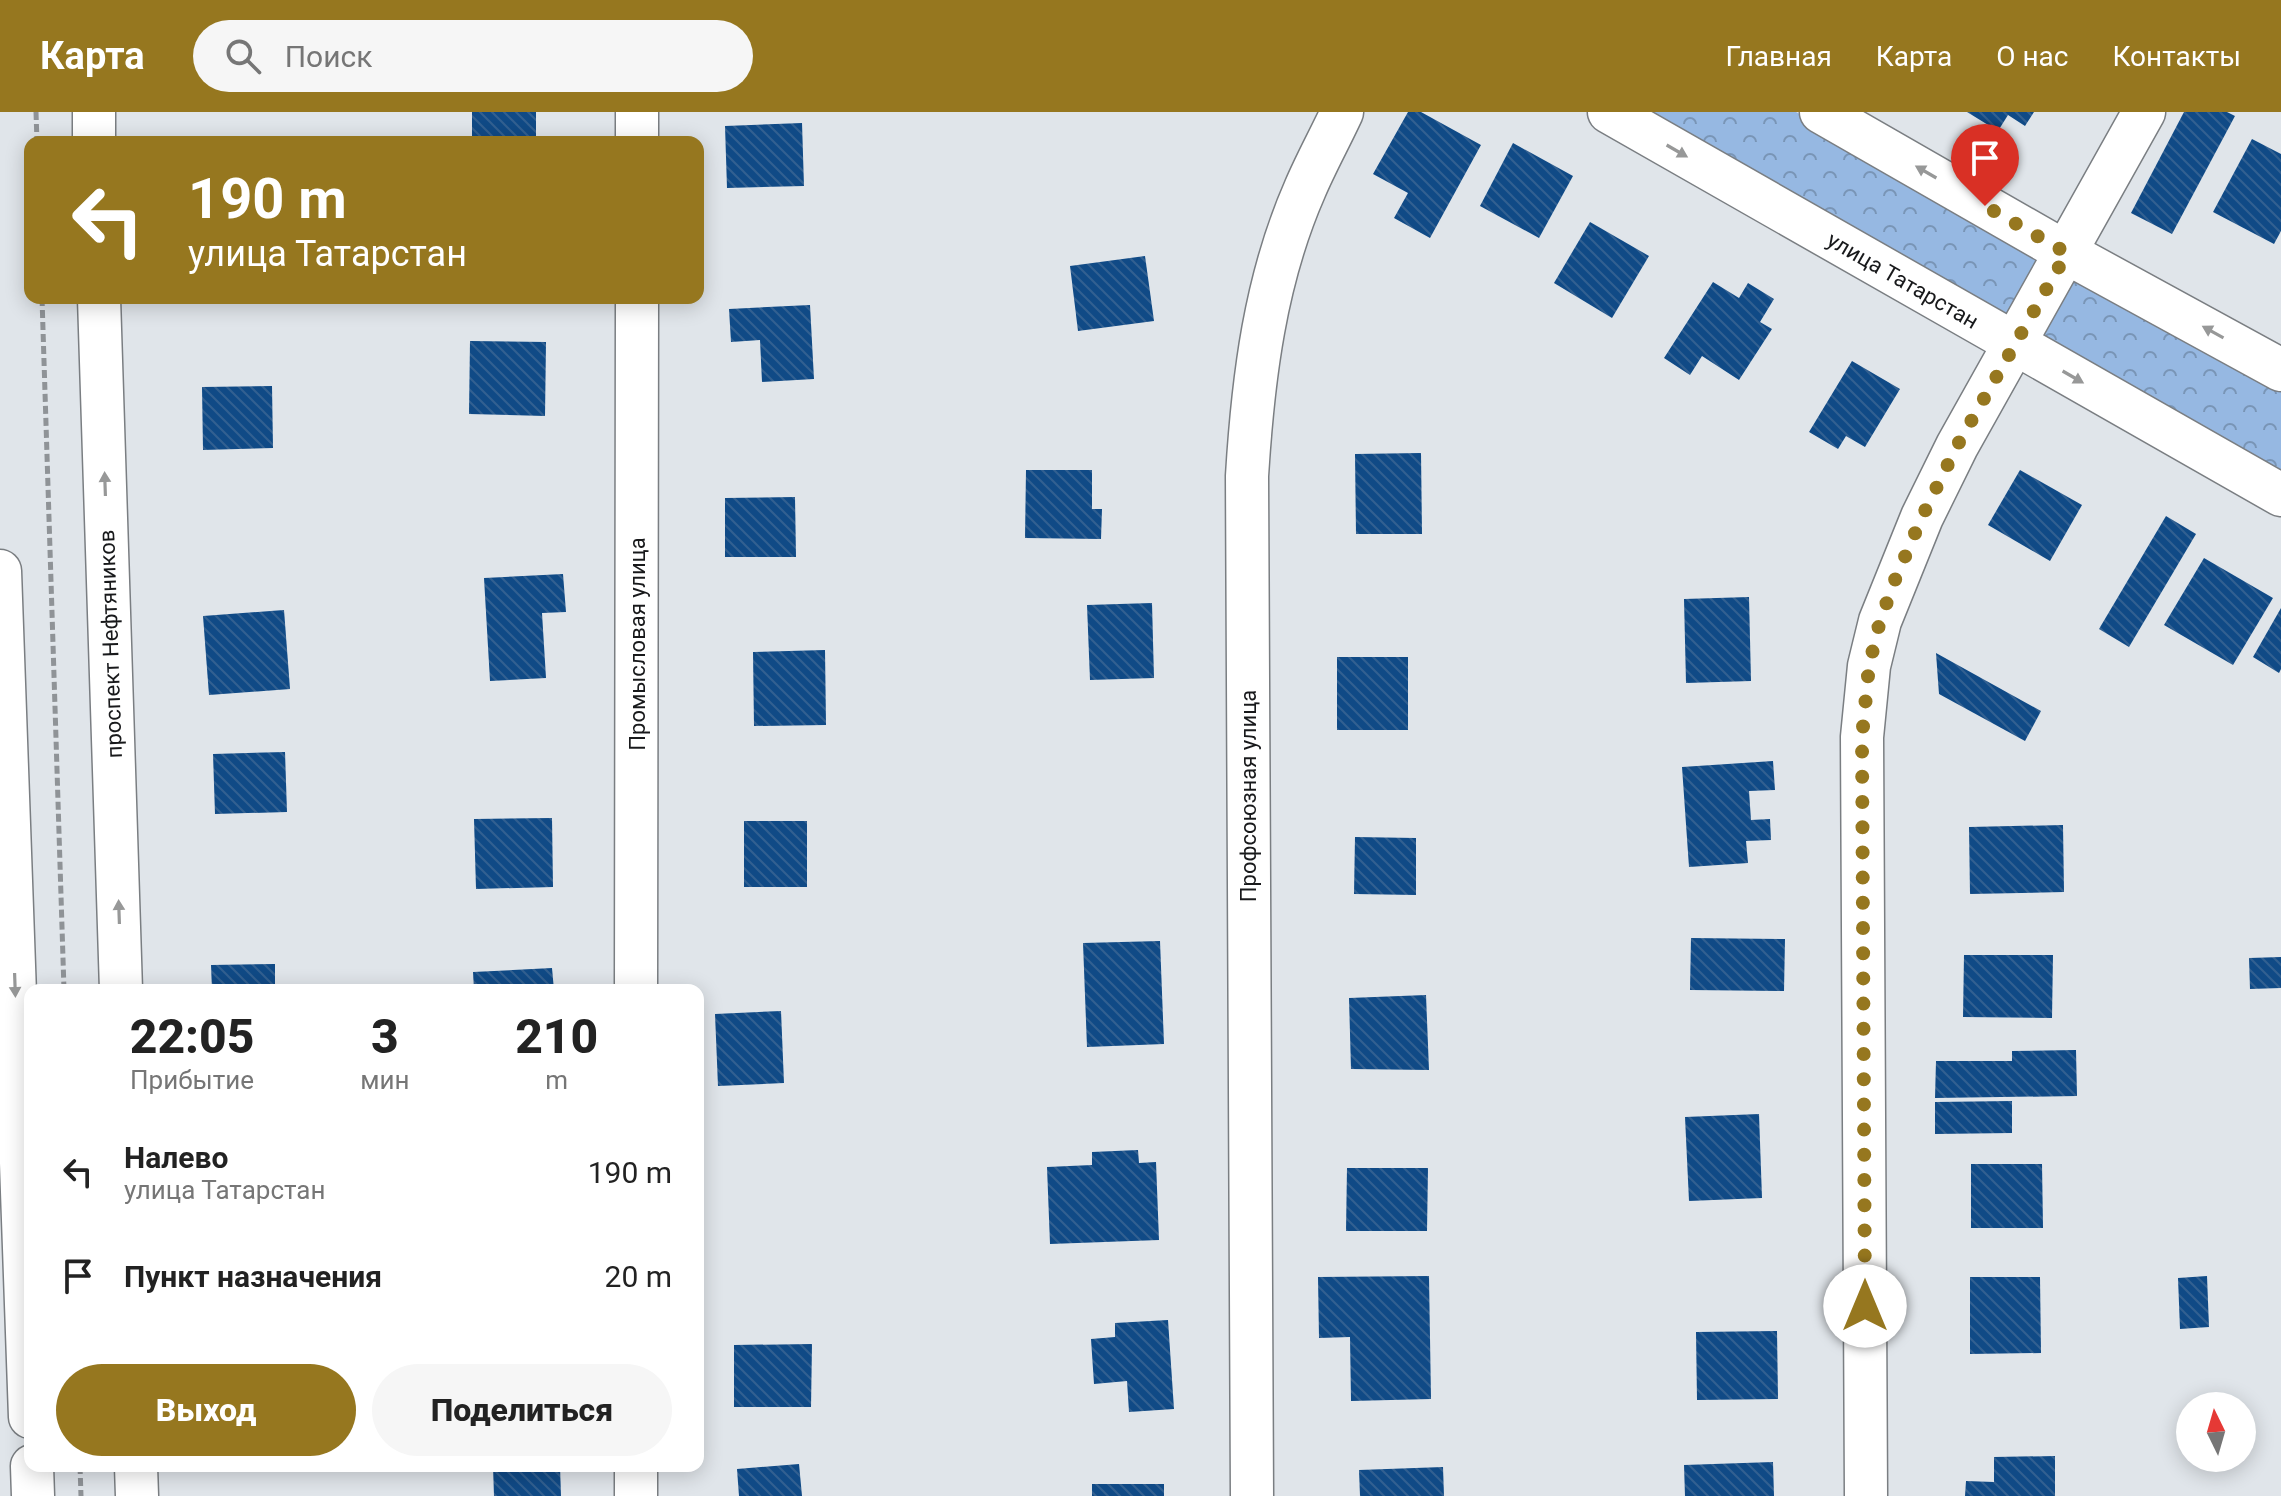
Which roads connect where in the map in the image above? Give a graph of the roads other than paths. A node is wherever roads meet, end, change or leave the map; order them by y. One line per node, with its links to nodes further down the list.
1 (94, 112): 7 (street)
2 (637, 112): 8 (street)
3 (1342, 112): 27 (street, Профсоюзная улица)
4 (1609, 112): 12 (street, улица Татарстан, one-way to 12)
5 (1821, 112): 9 (street, one-way to 5)
6 (2144, 112): 9 (street)
7 (94, 136)
8 (637, 136)
9 (2067, 253): 12 (street); 13 (street, one-way to 9)
10 (99, 304): 16 (street, проспект Нефтяников, one-way to 10)
11 (637, 304): 17 (street, Промысловая улица)
12 (2014, 343): 14 (street, улица Татарстан, one-way to 14); 28 (street)
13 (2281, 370)
14 (2281, 495)
15 (0, 571): 18 (street, one-way to 18)
16 (121, 984)
17 (636, 984)
18 (24, 1257)
19 (0, 1306): 20 (street)
20 (24, 1339)
21 (32, 1472): 24 (street)
22 (136, 1472): 25 (street)
23 (636, 1472): 26 (street)
24 (33, 1496)
25 (137, 1496)
26 (636, 1496)
27 (1252, 1496)
28 (1866, 1496)

